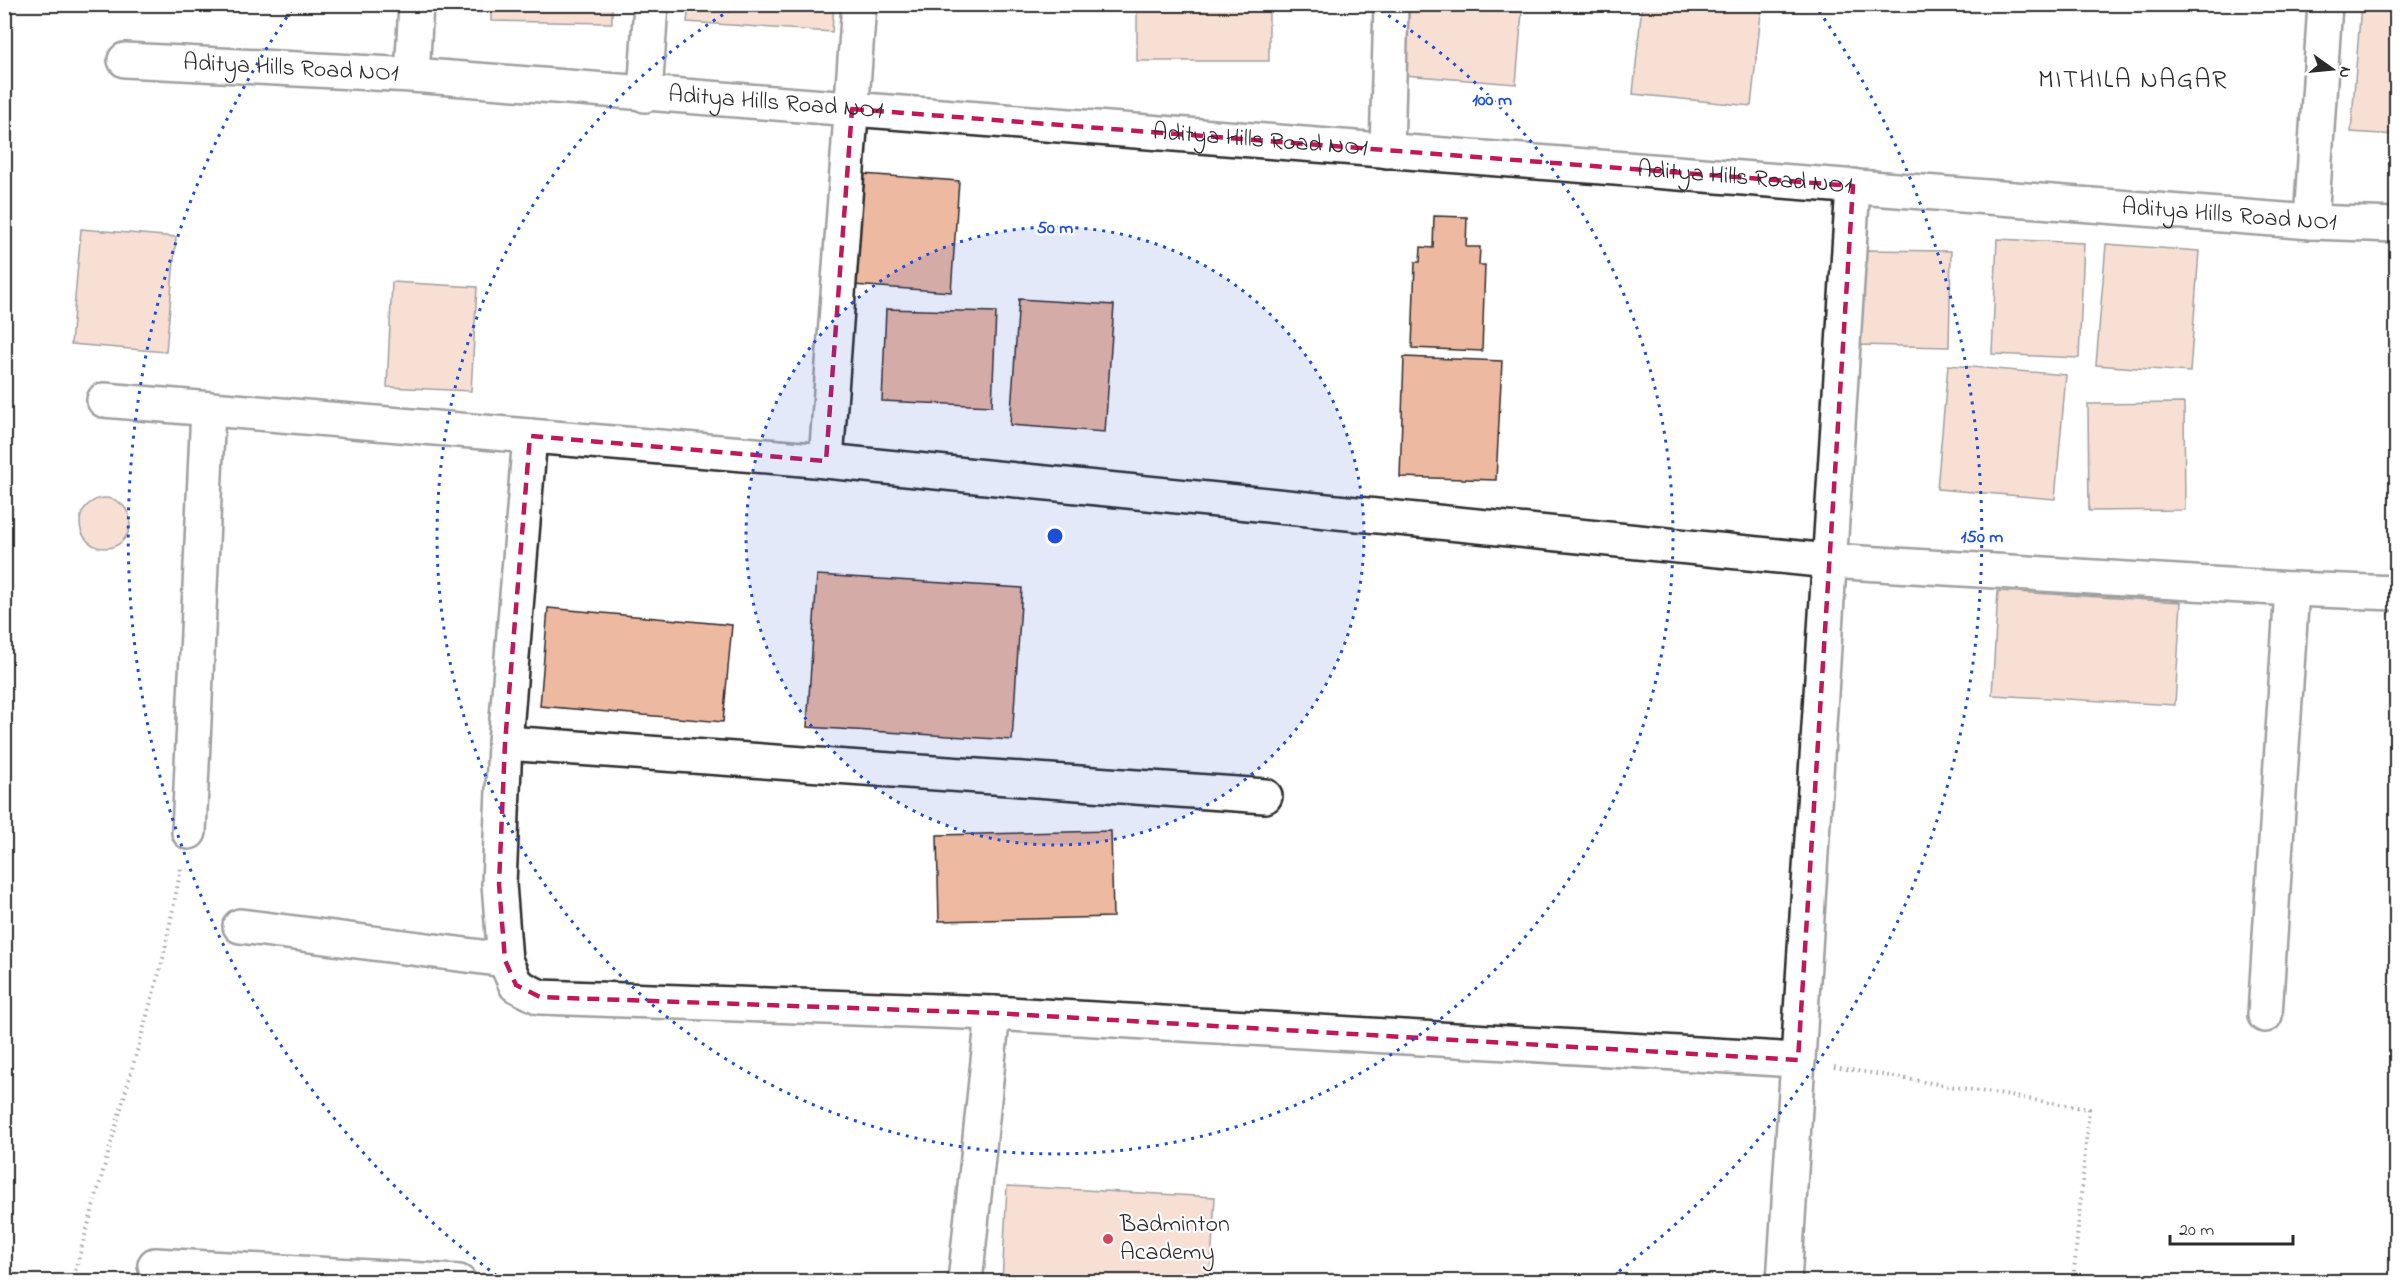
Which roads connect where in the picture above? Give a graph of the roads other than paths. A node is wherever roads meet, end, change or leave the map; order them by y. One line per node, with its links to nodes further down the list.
1 (416, 4): 8 (street)
2 (651, 4): 9 (street)
3 (843, 4): 10 (street)
4 (859, 4): 10 (street)
5 (1391, 4): 11 (street)
6 (2325, 4): 13 (street)
7 (126, 60): 8 (street, Aditya Hills Road NO1)
8 (412, 75): 9 (street, Aditya Hills Road NO1)
9 (645, 94): 10 (street, Aditya Hills Road NO1)
10 (844, 108): 11 (street, Aditya Hills Road NO1); 18 (street)
11 (1387, 150): 12 (street, Aditya Hills Road NO1)
12 (1853, 186): 13 (street, Aditya Hills Road NO1); 19 (street)
13 (2311, 222): 14 (street, Aditya Hills Road NO1)
14 (2397, 225)
15 (104, 400): 16 (street)
16 (208, 409): 17 (street); 24 (street)
17 (530, 436): 18 (street); 22 (street)
18 (826, 461): 19 (street)
19 (1829, 561): 20 (street); 29 (street)
20 (2292, 589): 21 (street); 28 (street)
21 (2397, 593)
22 (505, 743): 23 (street); 26 (street)
23 (1265, 796)
24 (189, 832)
25 (240, 926): 26 (street)
26 (505, 960): 27 (street)
27 (993, 1013): 29 (street); 32 (street)
28 (2265, 1015)
29 (1798, 1060): 33 (street)
30 (154, 1265): 31 (street)
31 (459, 1281)
32 (965, 1281)
33 (1784, 1281)

